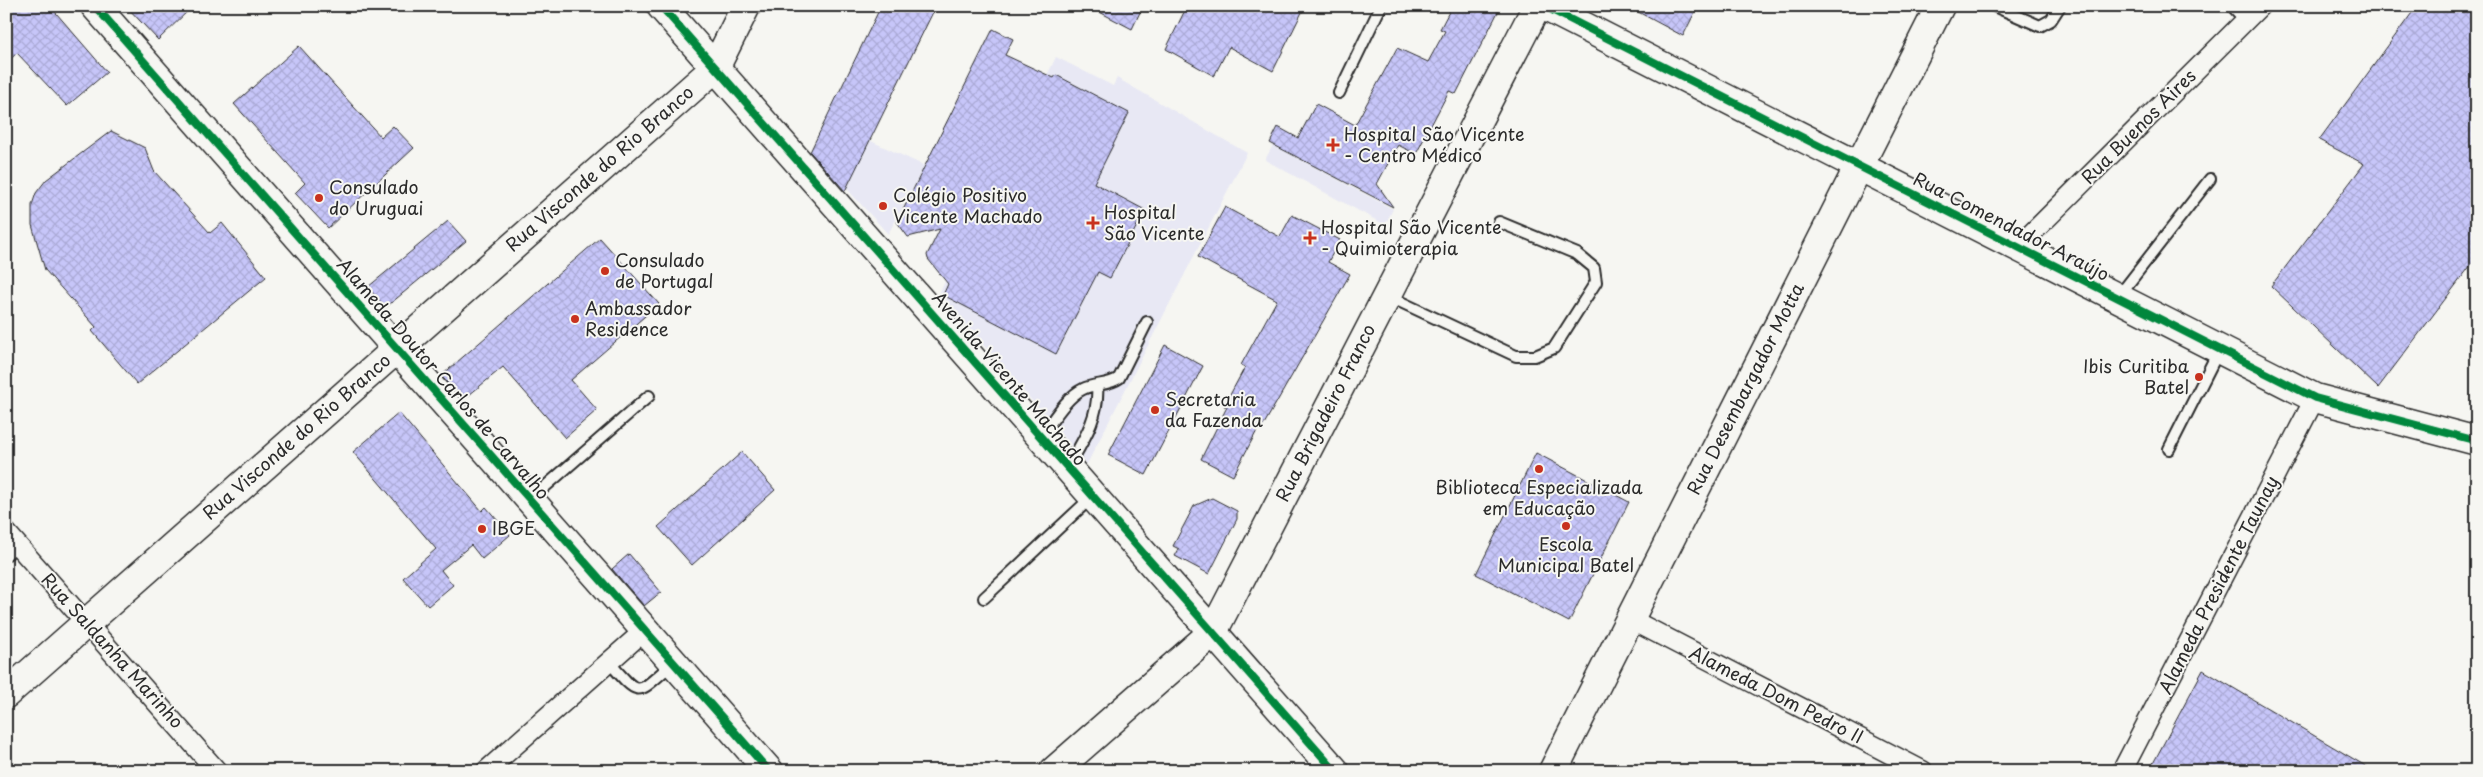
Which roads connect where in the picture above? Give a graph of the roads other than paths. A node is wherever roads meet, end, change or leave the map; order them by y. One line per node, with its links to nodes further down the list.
1 (95, 6): 22 (street, Alameda Doutor Carlos de Carvalho)
2 (661, 6): 13 (street, Avenida Vicente Machado)
3 (746, 6): 13 (street, Rua Visconde do Rio Branco)
4 (1381, 6): 14 (lane)
5 (1537, 6): 19 (street, Rua Brigadeiro Franco)
6 (1544, 6): 15 (street, Rua Comendador Araújo)
7 (1940, 6): 15 (street, Rua Desembargador Motta)
8 (1994, 6): 9 (lane)
9 (2060, 6)
10 (2232, 6): 12 (lane)
11 (2260, 6): 12 (street, Rua Buenos Aires)
12 (2246, 21): 18 (street, Rua Buenos Aires)
13 (716, 68): 22 (street, Rua Visconde do Rio Branco); 27 (street, Avenida Vicente Machado)
14 (1339, 93)
15 (1859, 166): 18 (street, Rua Comendador Araújo); 35 (street, Rua Desembargador Motta)
16 (2210, 179): 20 (lane)
17 (1499, 222): 19 (lane)
18 (2018, 247): 20 (street, Rua Comendador Araújo)
19 (1387, 296): 38 (street, Rua Brigadeiro Franco)
20 (2118, 298): 23 (street, Rua Comendador Araújo)
21 (1147, 322): 24 (lane)
22 (397, 349): 32 (street, Alameda Doutor Carlos de Carvalho); 36 (street, Rua Visconde do Rio Branco)
23 (2219, 349): 26 (street, Rua Comendador Araújo); 29 (lane)
24 (1097, 385): 27 (lane); 30 (lane)
25 (649, 396): 32 (lane)
26 (2315, 398): 28 (street, Rua Comendador Araújo); 49 (street, Alameda Presidente Taunay)
27 (1040, 437): 30 (street, Avenida Vicente Machado)
28 (2477, 441)
29 (2169, 449)
30 (1068, 468): 31 (street, Avenida Vicente Machado)
31 (1092, 496): 34 (lane); 38 (street, Avenida Vicente Machado)
32 (530, 500): 37 (street, Alameda Doutor Carlos de Carvalho)
33 (10, 544): 36 (street, Rua Saldanha Marinho)
34 (984, 598)
35 (1630, 619): 47 (street, Rua Desembargador Motta); 48 (street, Alameda Dom Pedro II)
36 (87, 623): 41 (street, Rua Visconde do Rio Branco); 42 (street, Rua Saldanha Marinho)
37 (645, 630): 39 (street); 40 (street, Alameda Doutor Carlos de Carvalho)
38 (1213, 632): 45 (street, Rua Brigadeiro Franco); 46 (street, Avenida Vicente Machado)
39 (609, 662): 40 (lane); 43 (street)
40 (673, 662): 44 (street, Alameda Doutor Carlos de Carvalho)
41 (6, 694)
42 (217, 771)
43 (486, 771)
44 (769, 771)
45 (1054, 771)
46 (1335, 771)
47 (1553, 771)
48 (1923, 771)
49 (2122, 771)

